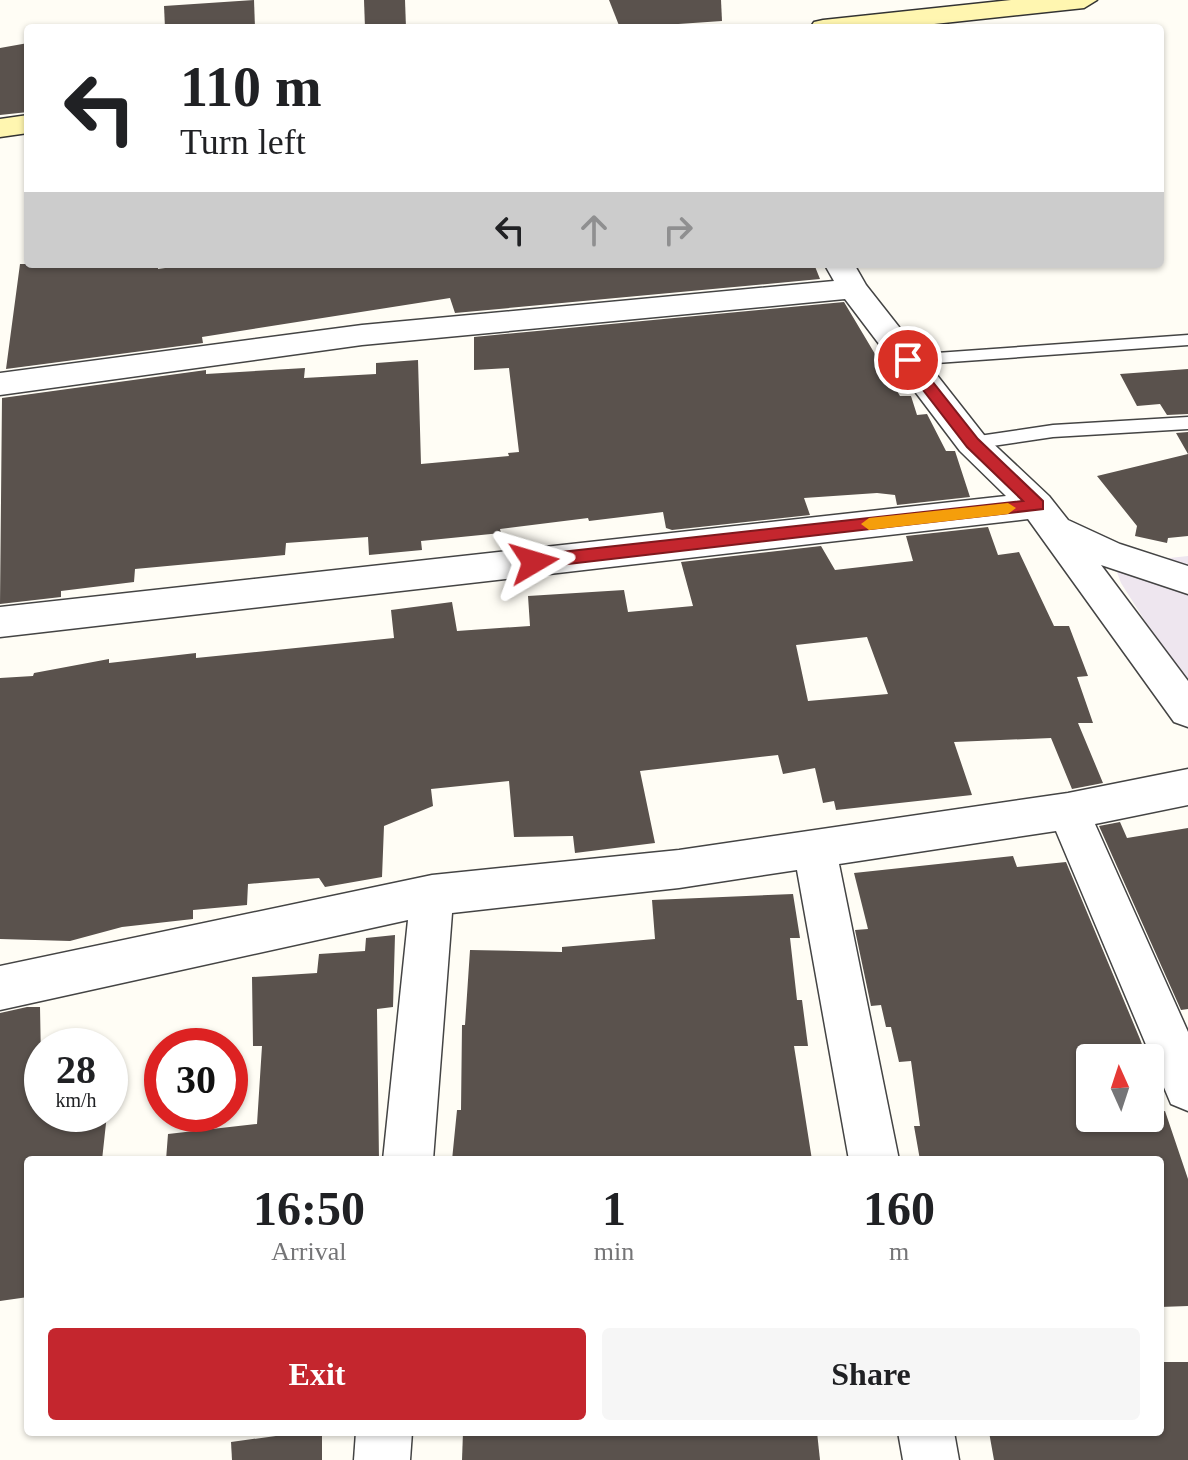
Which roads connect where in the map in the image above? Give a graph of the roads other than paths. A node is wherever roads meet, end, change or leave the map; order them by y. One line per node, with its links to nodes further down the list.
1 (1084, 0): 2 (main road)
2 (860, 24)
3 (24, 125): 4 (main road)
4 (0, 128)
5 (24, 134): 6 (main road)
6 (0, 137)
7 (846, 276): 9 (street); 10 (street)
8 (1188, 340): 9 (lane)
9 (908, 360): 12 (street)
10 (0, 384)
11 (1188, 423): 12 (lane)
12 (972, 443): 13 (street)
13 (1046, 517): 14 (street); 15 (street); 16 (street)
14 (1188, 580)
15 (0, 622)
16 (1188, 711)
17 (1188, 787): 18 (street)
18 (1068, 811): 19 (street); 22 (street)
19 (814, 847): 20 (street); 24 (street)
20 (432, 895): 21 (street); 23 (street)
21 (0, 988)
22 (1188, 1087)
23 (408, 1156)
24 (873, 1156)
25 (384, 1436): 27 (street)
26 (927, 1436): 28 (street)
27 (382, 1460)
28 (931, 1460)

